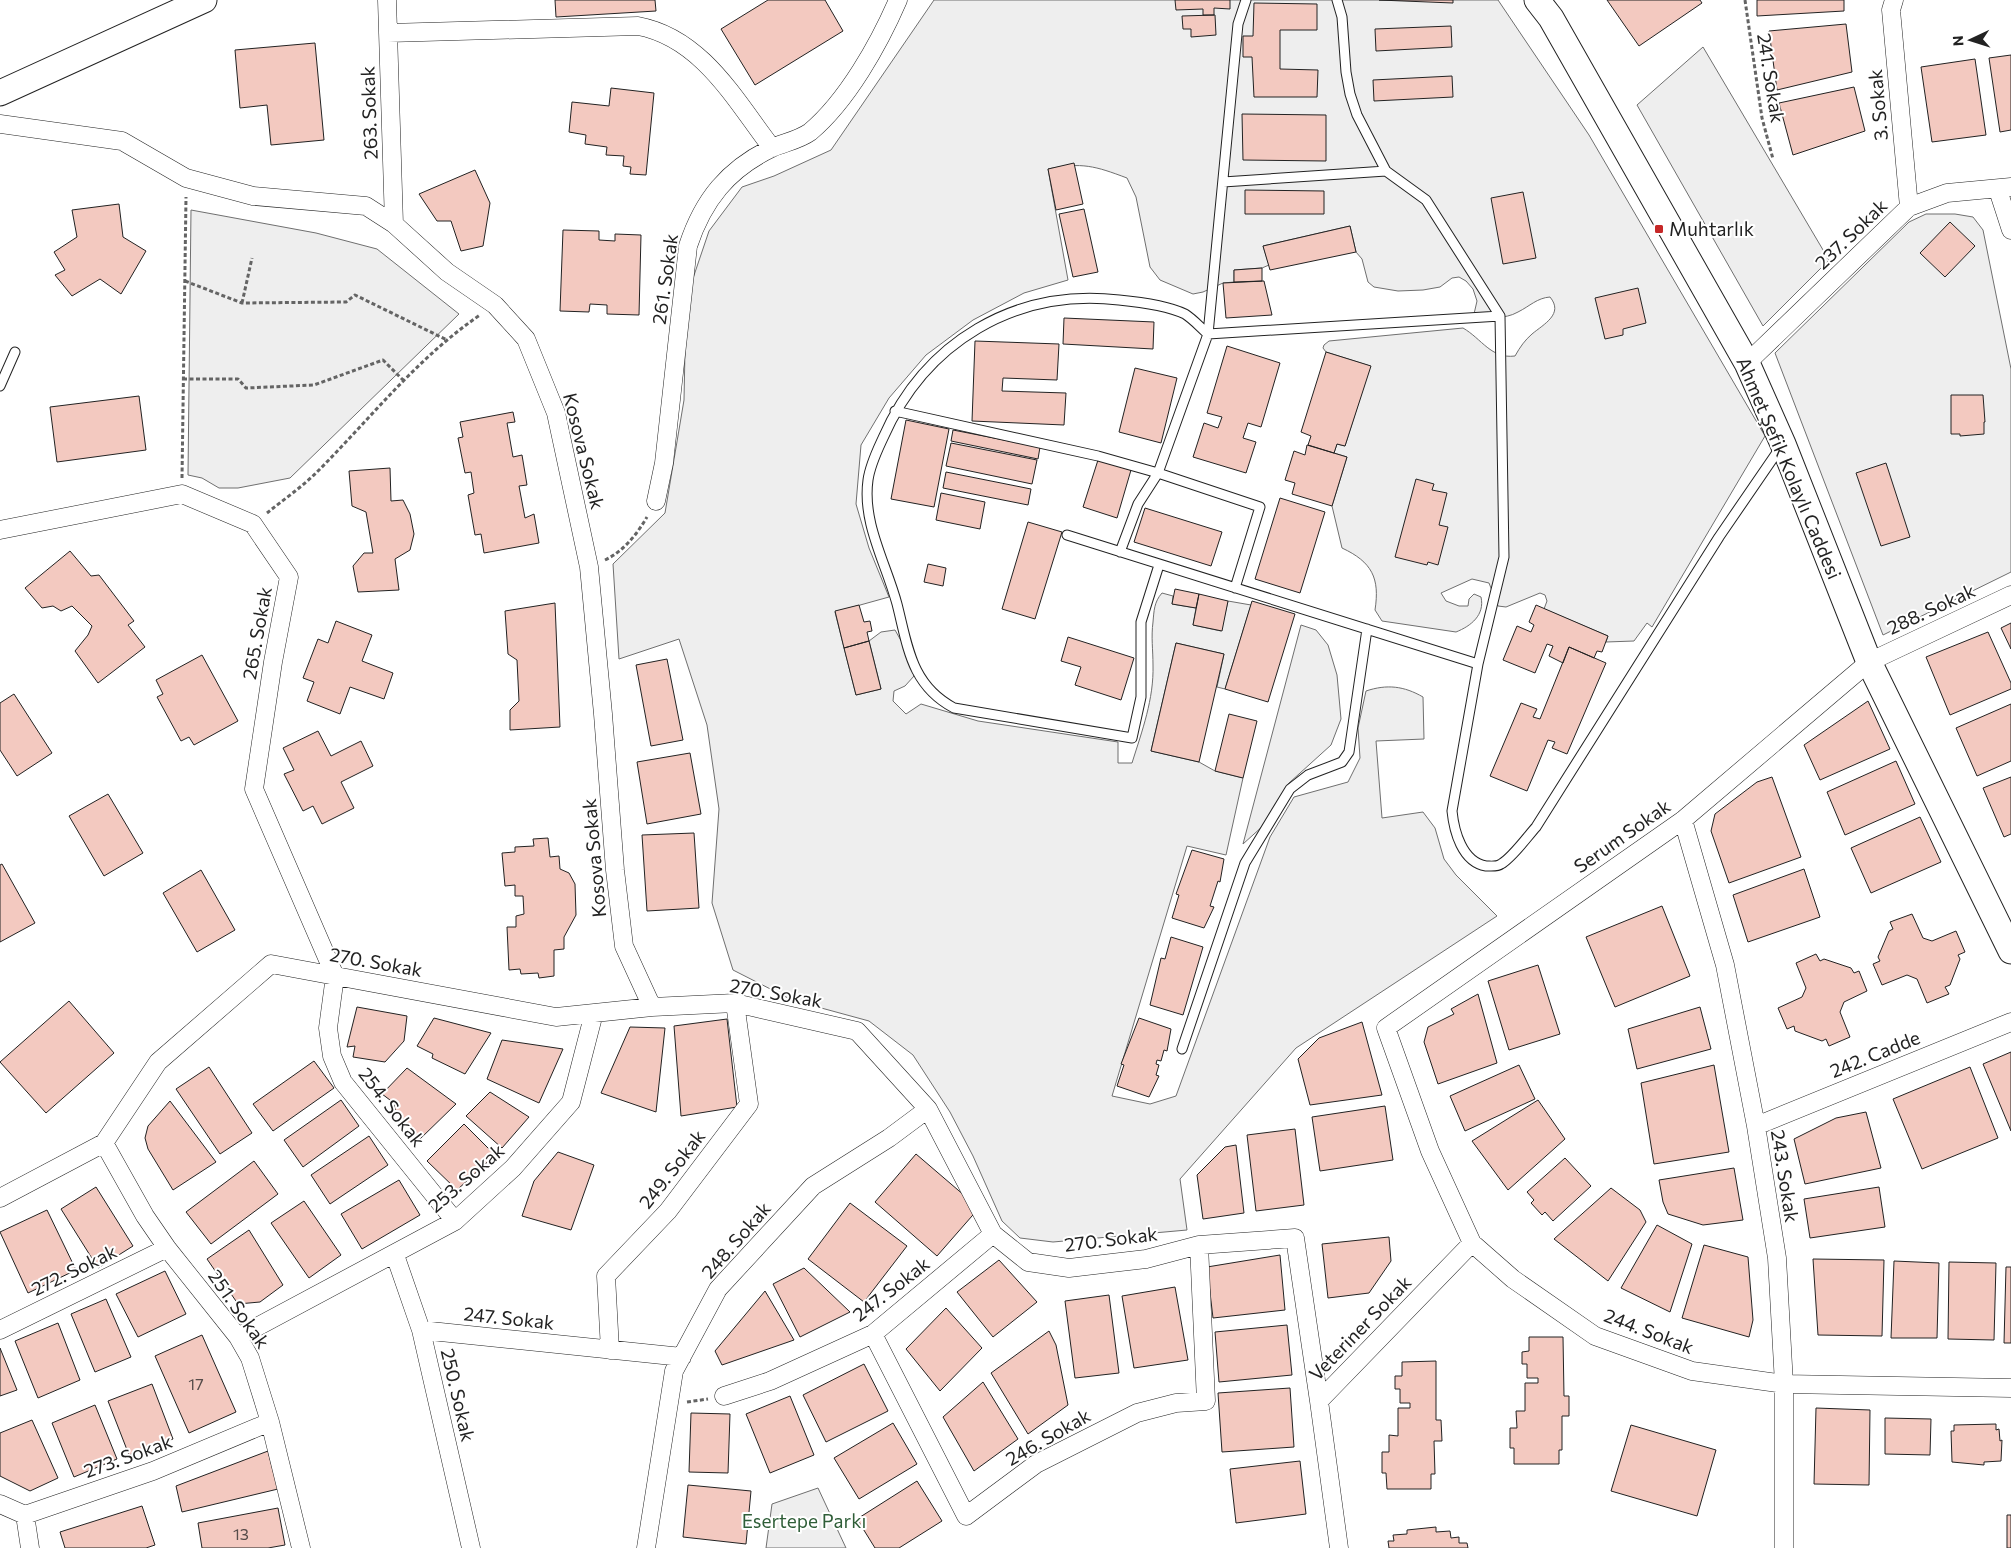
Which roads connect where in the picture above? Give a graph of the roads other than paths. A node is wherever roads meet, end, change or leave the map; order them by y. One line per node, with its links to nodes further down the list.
1 (204, 0): 9 (main road)
2 (387, 0): 8 (street, 263. Sokak)
3 (898, 0): 11 (street, 261. Sokak)
4 (1246, 0): 13 (lane)
5 (1337, 0): 12 (lane)
6 (1538, 0): 21 (main road, Ahmet Şefik Kolaylı Caddesi)
7 (1894, 0): 15 (street, 3. Sokak)
8 (388, 33): 11 (street); 16 (street, 263. Sokak)
9 (0, 93)
10 (0, 124): 16 (street, Kosova Sokak)
11 (772, 148): 26 (street, 261. Sokak)
12 (1386, 171): 13 (lane); 18 (lane)
13 (1223, 182): 19 (lane)
14 (2005, 189): 15 (street, 237. Sokak); 17 (street)
15 (1908, 208): 21 (street, 237. Sokak)
16 (394, 224): 40 (street, Kosova Sokak)
17 (2011, 230)
18 (1500, 316): 19 (lane); 35 (lane)
19 (1208, 334): 23 (lane); 25 (lane)
20 (15, 352): 22 (lane)
21 (1747, 363): 24 (main road, Ahmet Şefik Kolaylı Caddesi)
22 (0, 386)
23 (895, 411): 25 (lane); 30 (lane)
24 (1783, 444): 34 (main road, Ahmet Şefik Kolaylı Caddesi); 35 (lane)
25 (1158, 473): 29 (lane); 31 (lane)
26 (656, 501)
27 (0, 530): 38 (street, 265. Sokak)
28 (1067, 535): 29 (lane)
29 (1120, 552): 30 (lane)
30 (1159, 565): 31 (lane)
31 (1234, 588): 33 (lane)
32 (2011, 595): 34 (street, 288. Sokak)
33 (1367, 629): 35 (lane); 44 (lane)
34 (1869, 662): 36 (street, Serum Sokak); 37 (main road, Ahmet Şefik Kolaylı Caddesi)
35 (1478, 664)
36 (1683, 820): 43 (street, Serum Sokak); 46 (street, 243. Sokak)
37 (2011, 951)
38 (335, 976): 41 (street, 270. Sokak); 47 (street, 270. Sokak); 49 (street, 254. Sokak)
39 (735, 1003): 40 (street, 270. Sokak); 45 (street, 270. Sokak); 59 (street, 249. Sokak)
40 (652, 1007): 41 (street, 270. Sokak)
41 (594, 1013): 49 (street, 253. Sokak)
42 (2011, 1022): 46 (street, 242. Cadde)
43 (1386, 1028): 51 (street, 244. Sokak)
44 (1182, 1049)
45 (928, 1109): 50 (street, 270. Sokak); 60 (street, 248. Sokak)
46 (1756, 1126): 61 (street, 243. Sokak)
47 (104, 1143): 48 (street, 270. Sokak); 53 (street, 251. Sokak)
48 (0, 1198)
49 (455, 1221): 54 (street, 253. Sokak)
50 (993, 1234): 52 (street, 270. Sokak); 57 (street, 247. Sokak)
51 (1472, 1243): 61 (street, 244. Sokak); 64 (street, Veteriner Sokak)
52 (1199, 1245): 57 (street, 246. Sokak); 64 (street, 270. Sokak)
53 (167, 1248): 55 (street, 272. Sokak); 58 (street, 251. Sokak)
54 (394, 1255): 56 (street, 250. Sokak); 58 (street, 253. Sokak)
55 (0, 1330)
56 (421, 1330): 59 (street, 247. Sokak); 70 (street, 250. Sokak)
57 (873, 1334): 63 (street, 247. Sokak)
58 (238, 1337): 65 (street, 251. Sokak)
59 (610, 1350): 60 (street, 247. Sokak)
60 (682, 1358): 71 (street, 248. Sokak)
61 (1784, 1384): 62 (street, 244. Sokak); 73 (street, 243. Sokak)
62 (2011, 1388)
63 (724, 1396)
64 (1319, 1401): 72 (street, Veteriner Sokak)
65 (270, 1422): 67 (street, 273. Sokak); 69 (street, 251. Sokak)
66 (0, 1504): 67 (street)
67 (25, 1516): 68 (street)
68 (30, 1548)
69 (301, 1548)
70 (471, 1548)
71 (646, 1548)
72 (1339, 1548)
73 (1784, 1548)

